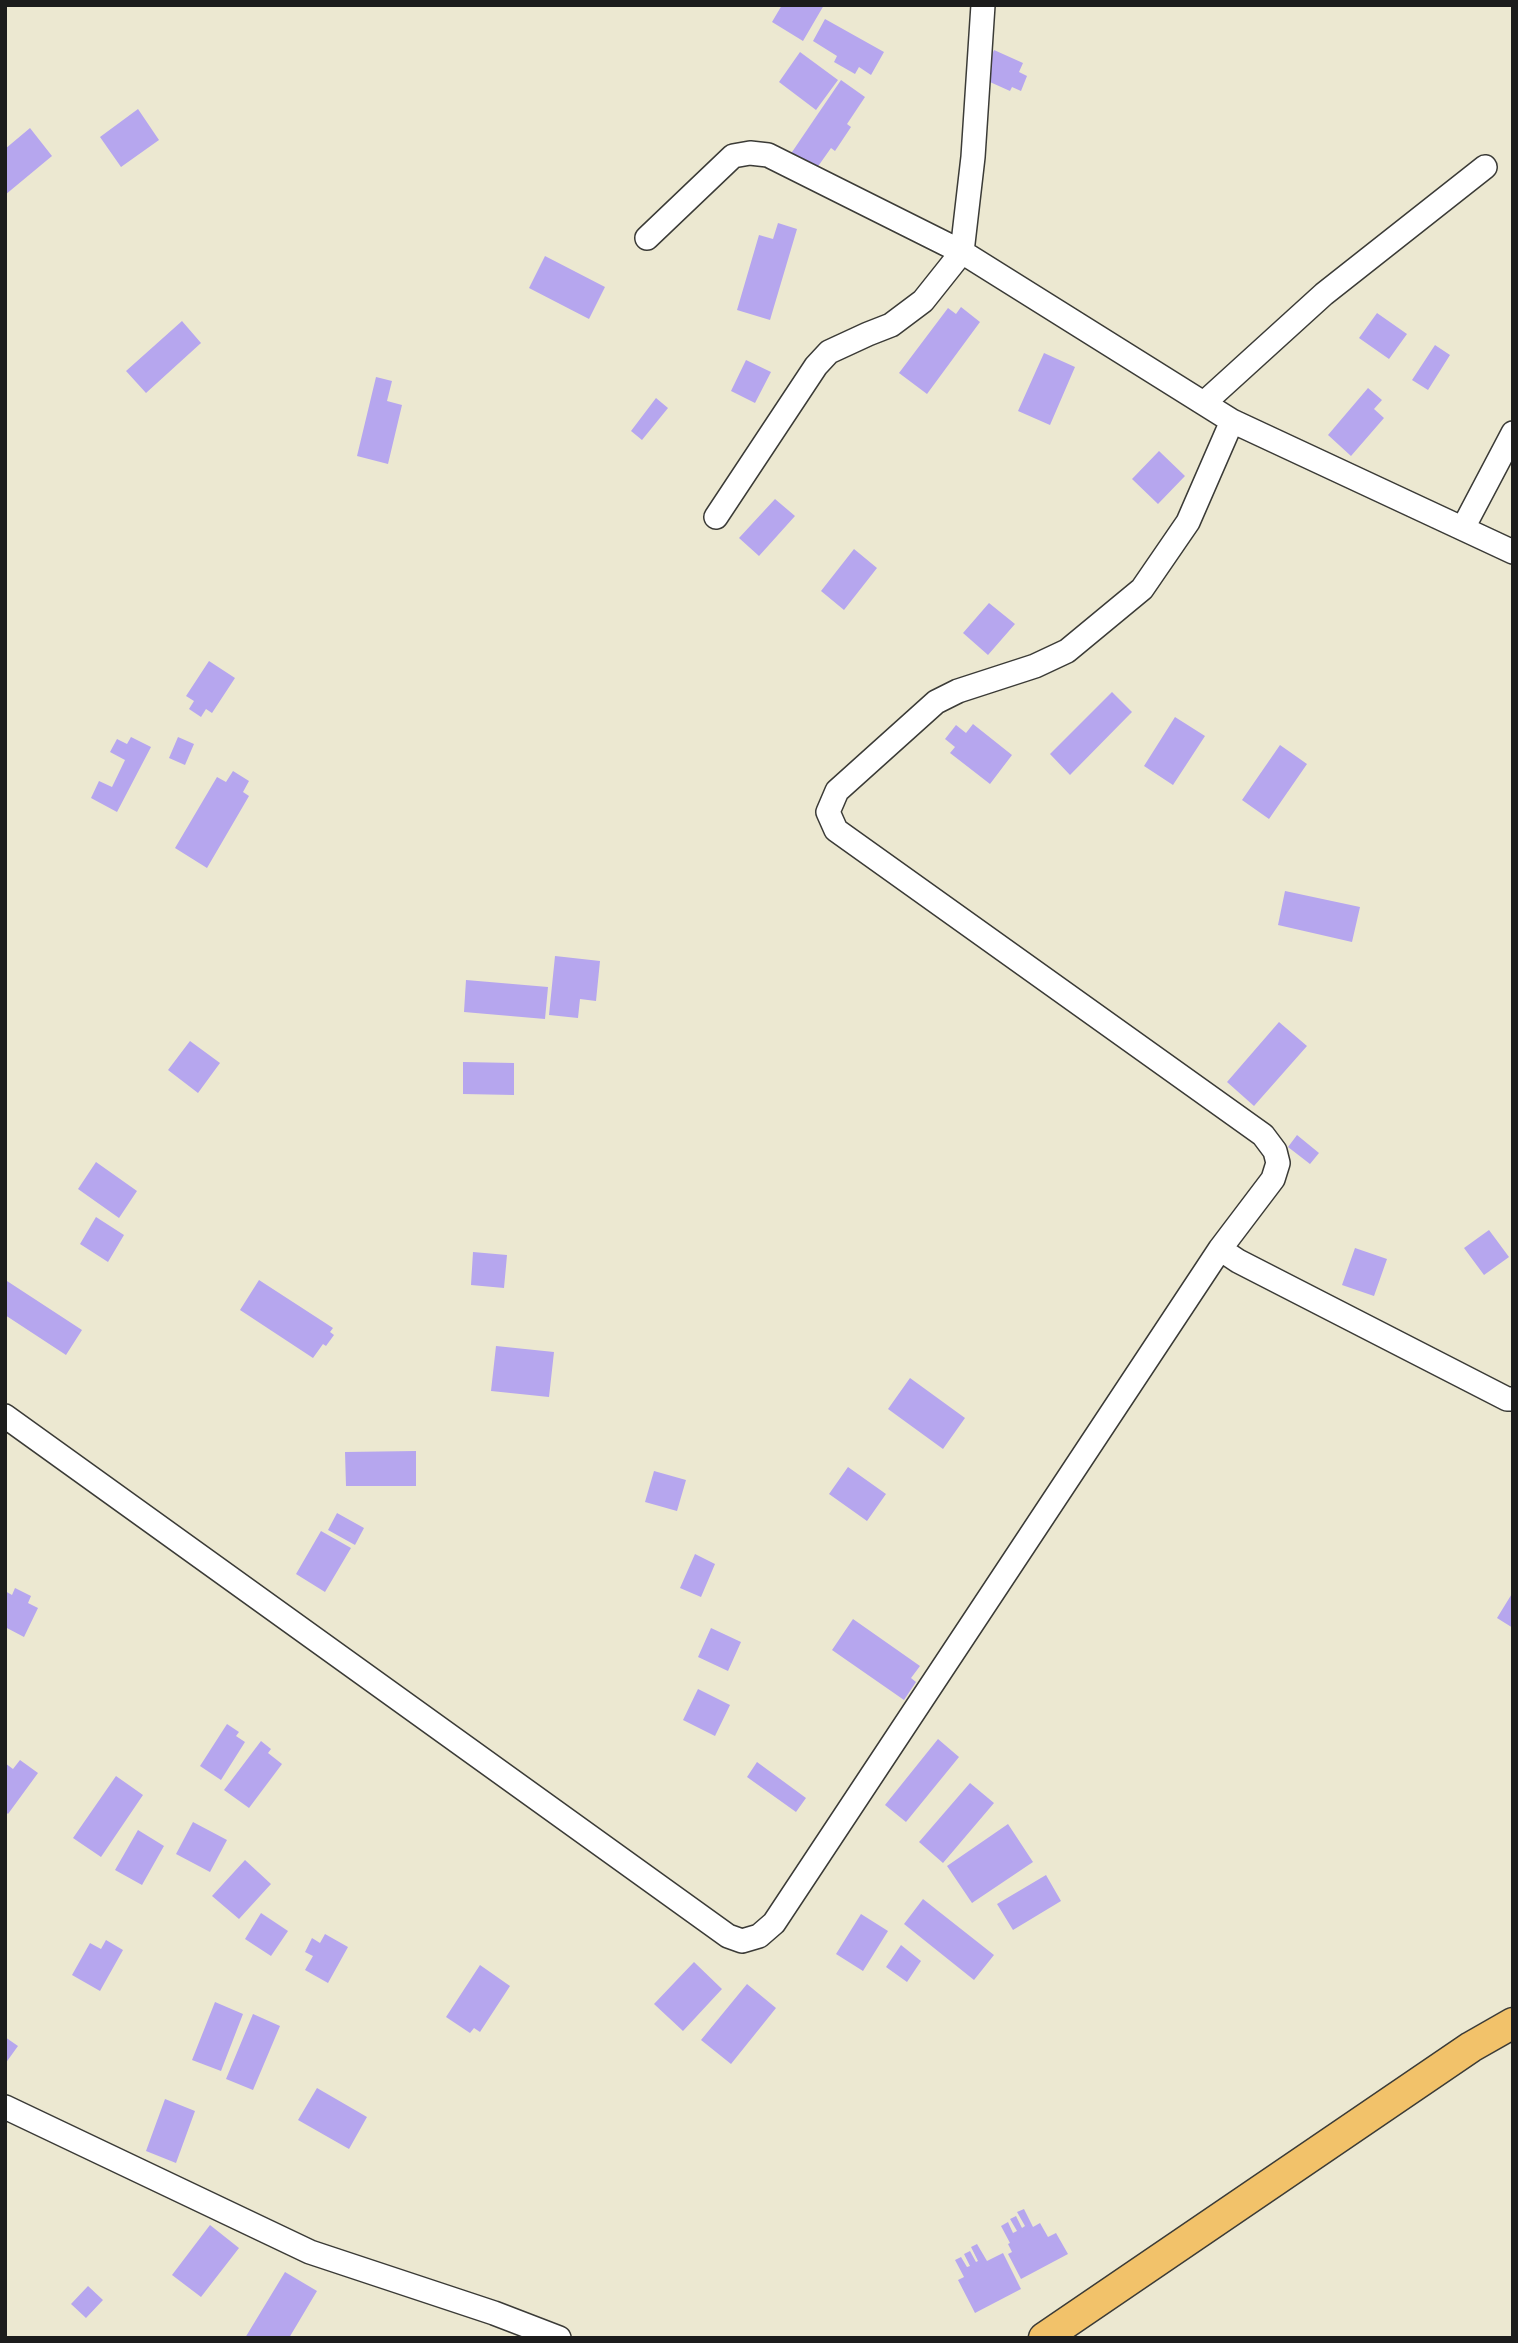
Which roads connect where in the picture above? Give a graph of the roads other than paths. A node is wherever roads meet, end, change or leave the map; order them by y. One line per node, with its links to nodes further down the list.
1 (983, 5): 4 (street)
2 (1485, 167): 5 (street)
3 (647, 238): 4 (street)
4 (962, 253): 5 (street); 8 (street)
5 (1204, 403): 6 (street)
6 (1233, 421): 9 (street); 11 (street)
7 (1513, 433): 9 (street)
8 (716, 517)
9 (1463, 528): 10 (street)
10 (1513, 552)
11 (1220, 1249): 12 (street); 13 (street)
12 (1513, 1399)
13 (5, 1416)
14 (1513, 2023): 17 (main road)
15 (5, 2107): 16 (street)
16 (559, 2338)
17 (1044, 2338)

